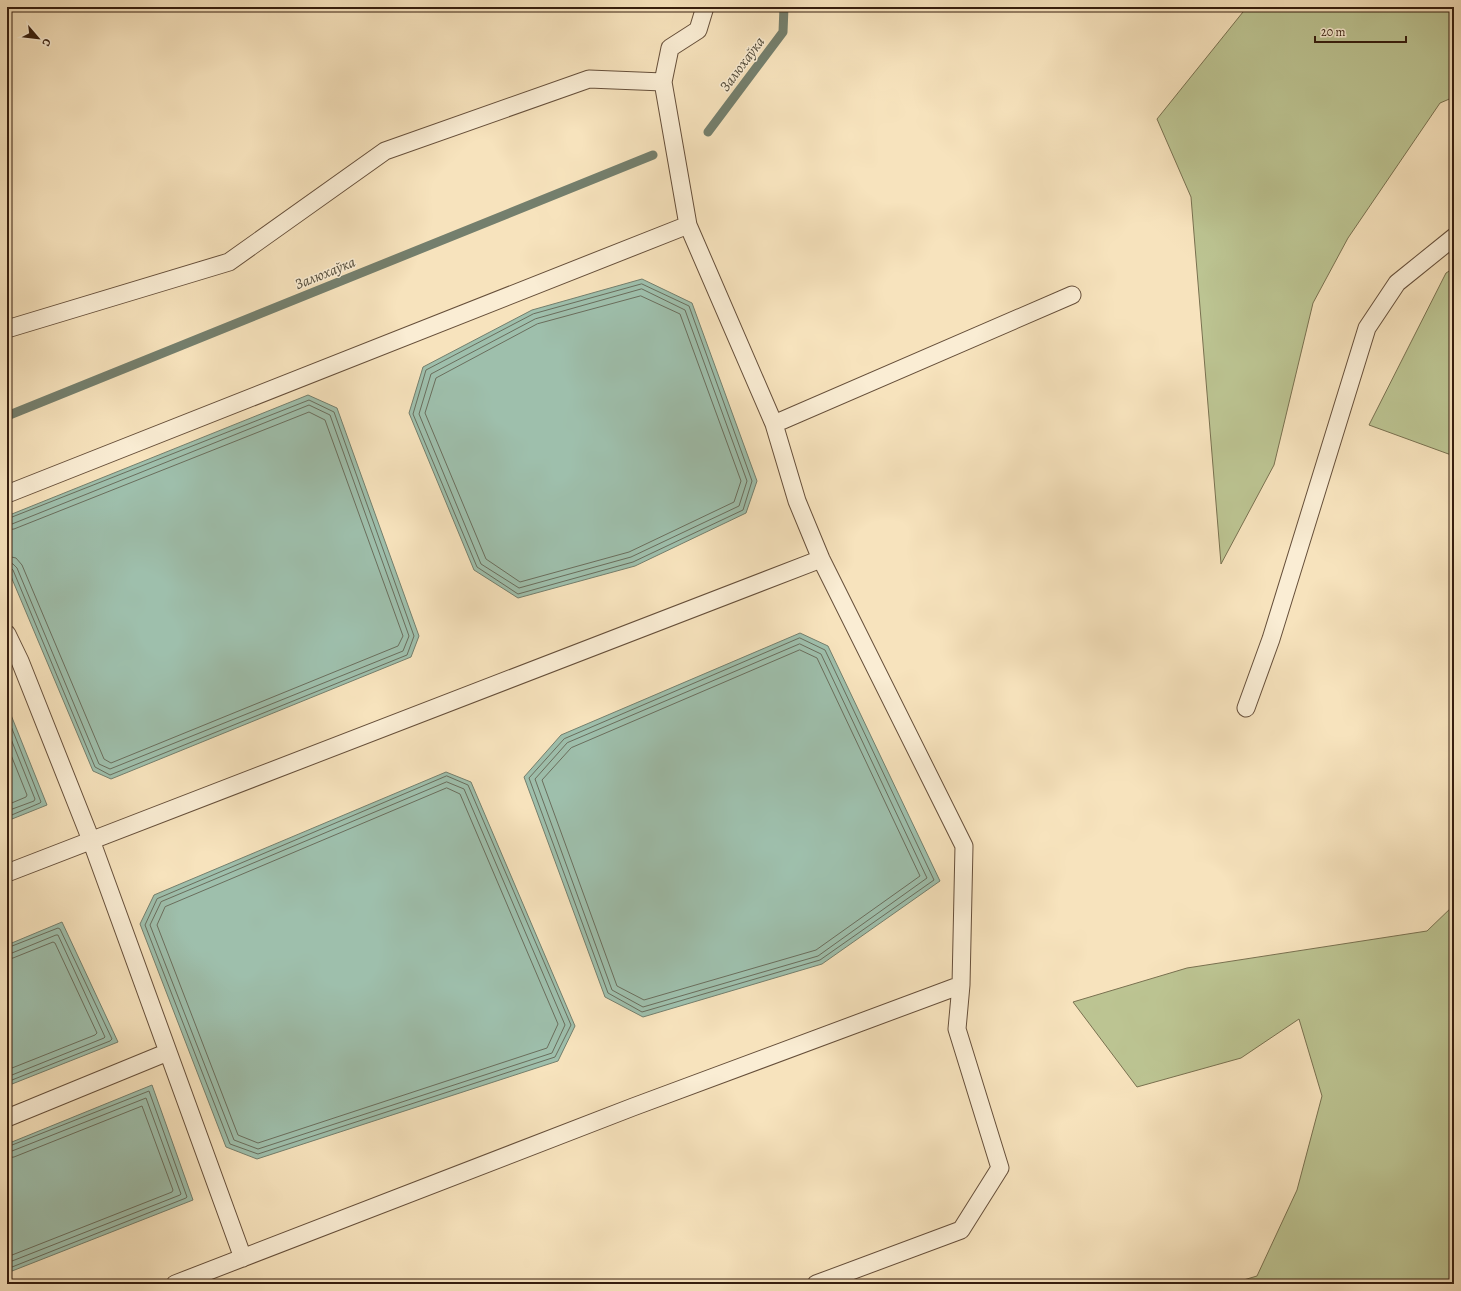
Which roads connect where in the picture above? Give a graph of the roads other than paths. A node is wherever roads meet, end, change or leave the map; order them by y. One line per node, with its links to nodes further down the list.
1 (705, 7): 2 (lane)
2 (663, 82): 3 (lane); 6 (lane)
3 (688, 225): 7 (lane); 8 (lane)
4 (1454, 237): 12 (lane)
5 (1072, 294): 7 (lane)
6 (7, 329)
7 (774, 424): 9 (lane)
8 (7, 494)
9 (821, 559): 13 (lane); 15 (lane)
10 (7, 634): 11 (lane)
11 (14, 663): 13 (lane)
12 (1246, 708)
13 (91, 840): 14 (lane); 16 (lane)
14 (7, 873)
15 (961, 985): 18 (lane); 20 (lane)
16 (168, 1052): 17 (lane); 18 (lane)
17 (7, 1118)
18 (242, 1258): 19 (lane)
19 (175, 1284)
20 (816, 1284)

